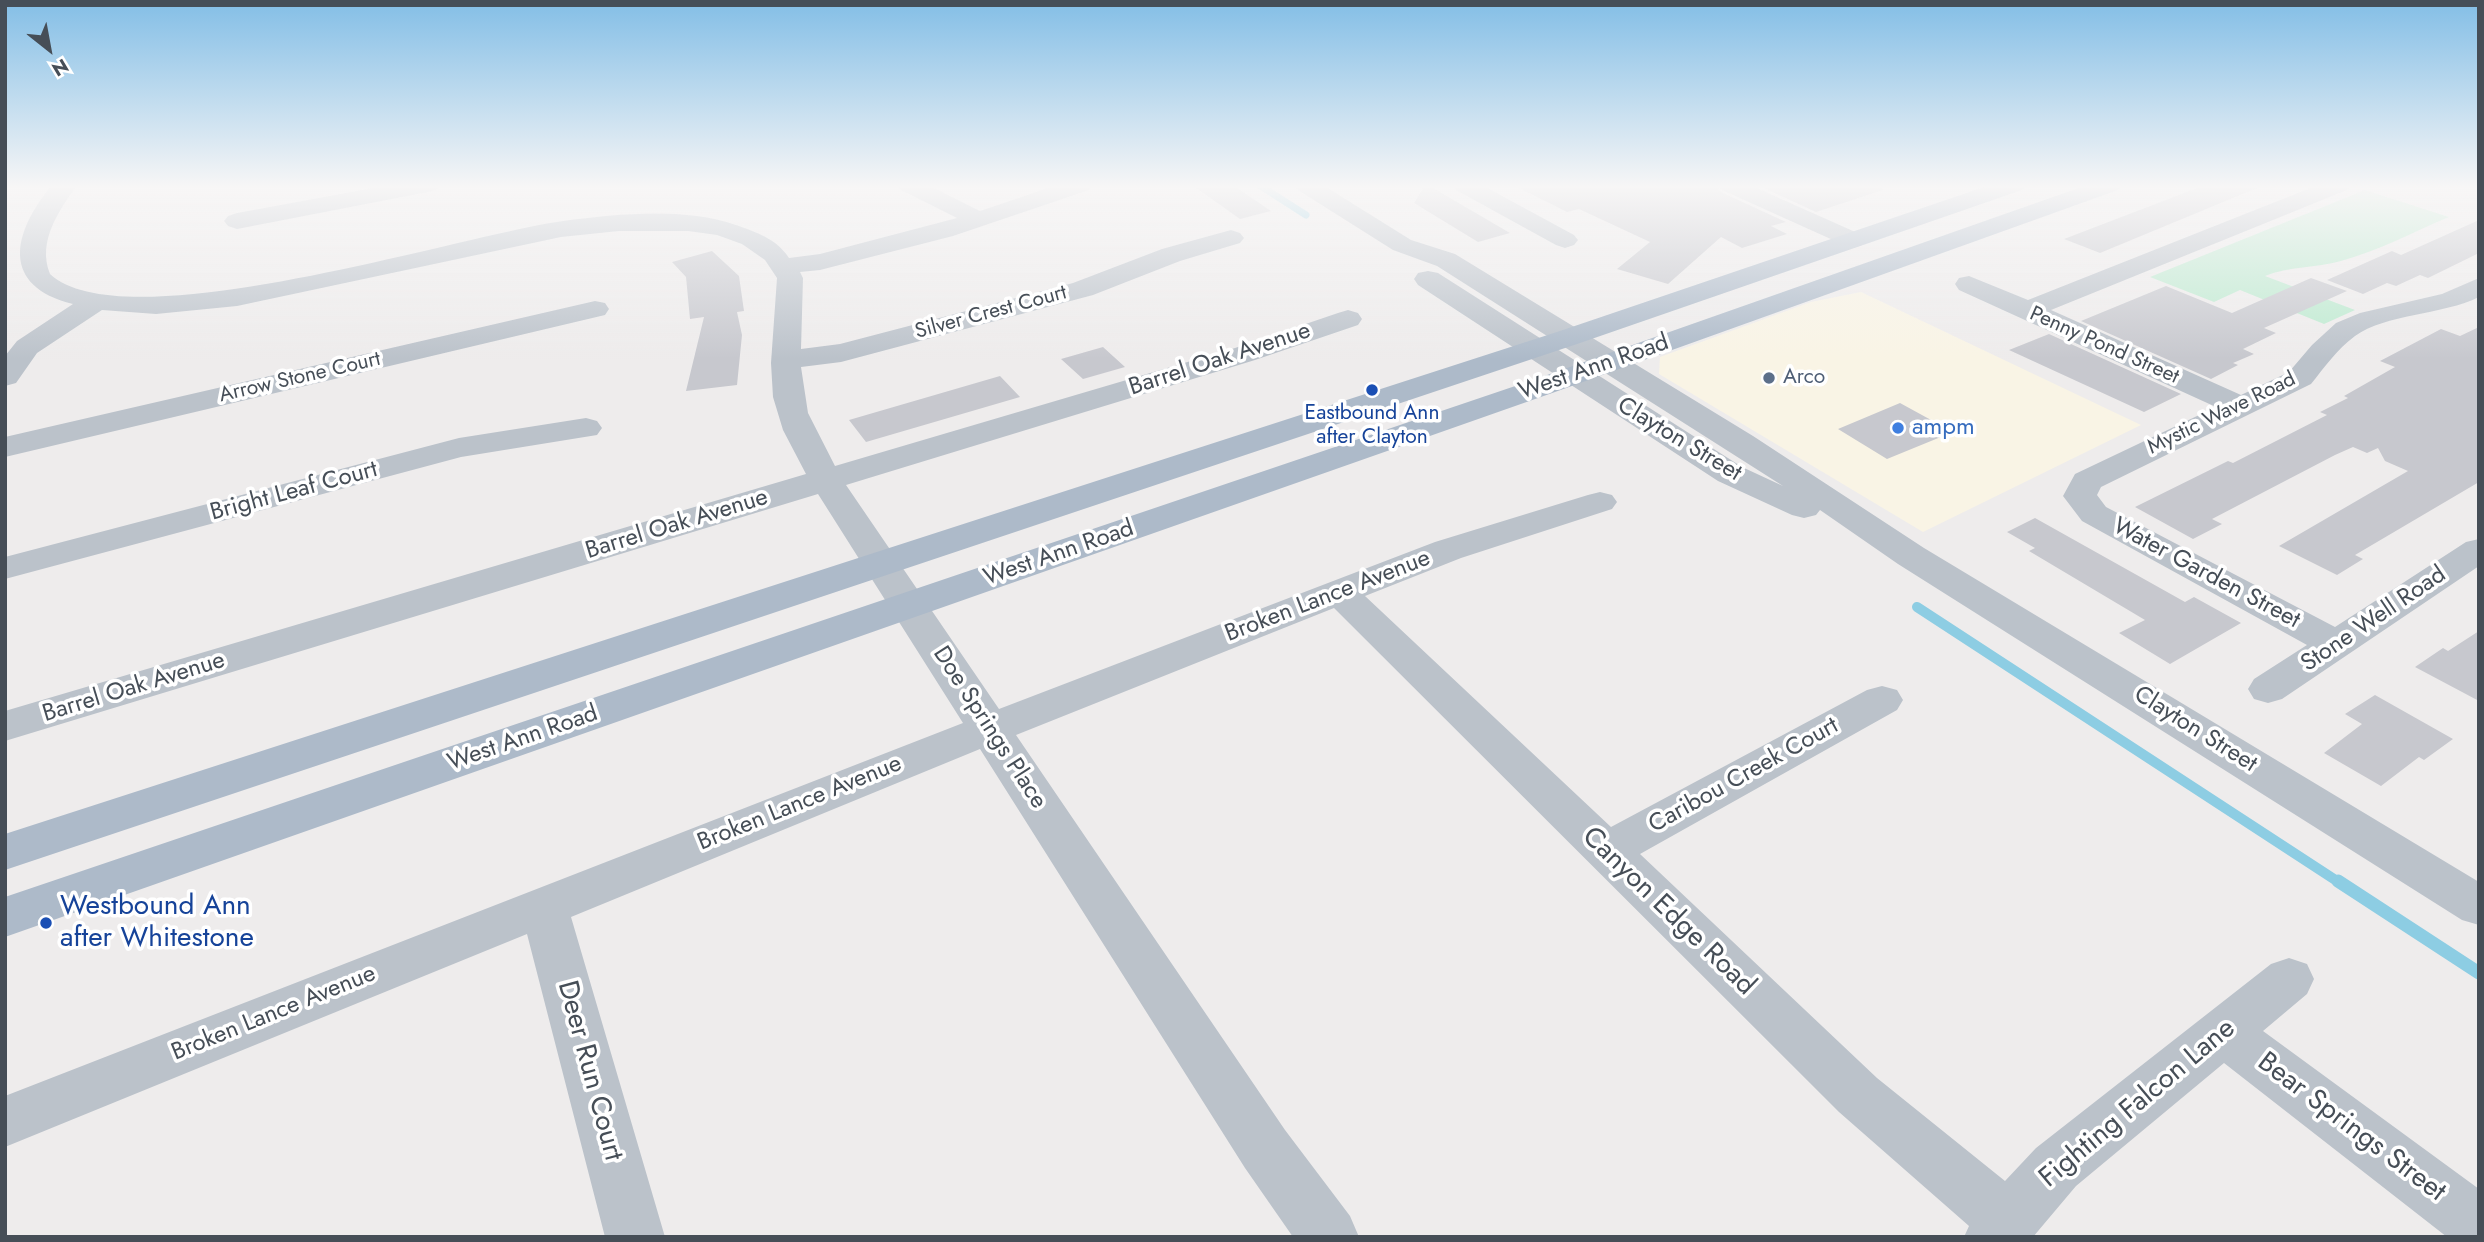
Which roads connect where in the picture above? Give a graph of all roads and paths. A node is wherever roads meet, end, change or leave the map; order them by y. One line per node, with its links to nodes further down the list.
1 (35, 243): 15 (street)
2 (493, 243): 15 (street)
3 (758, 243): 12 (street)
4 (892, 243): 12 (street)
5 (1213, 243): 22 (street, Silver Crest Court)
6 (1399, 243): 11 (street, Clayton Street)
7 (1844, 243): 20 (main road, West Ann Road)
8 (1856, 243): 18 (main road)
9 (1949, 243): 18 (main road, West Ann Road)
10 (2190, 243): 17 (street)
11 (1402, 245): 20 (street, Clayton Street); 21 (street, Clayton Street)
12 (785, 266): 22 (street, Doe Springs Place)
13 (1969, 284): 17 (street, Penny Pond Street)
14 (2479, 286): 26 (street, Mystic Wave Road)
15 (95, 302): 25 (street)
16 (595, 309): 28 (street, Arrow Stone Court)
17 (2025, 311): 26 (street, Penny Pond Street)
18 (1746, 315): 23 (main road, West Ann Road)
19 (1348, 319): 31 (street, Barrel Oak Avenue)
20 (1570, 337): 21 (main road, West Ann Road); 23 (street, Clayton Street)
21 (1535, 348): 24 (street, Clayton Street); 36 (main road, West Ann Road)
22 (788, 360): 31 (street, Doe Springs Place)
23 (1610, 363): 24 (main road, West Ann Road); 29 (street, Clayton Street)
24 (1573, 375): 30 (street, Clayton Street); 39 (main road, West Ann Road)
25 (5, 377)
26 (2240, 406): 32 (street, Mystic Wave Road)
27 (586, 428): 37 (street, Bright Leaf Court)
28 (5, 447)
29 (1765, 459): 30 (street); 35 (street, Clayton Street)
30 (1730, 474): 35 (street, Clayton Street)
31 (826, 480): 36 (street, Doe Springs Place); 43 (street, Barrel Oak Avenue)
32 (2080, 496): 40 (street, Water Garden Street)
33 (1601, 502): 38 (street, Broken Lance Avenue)
34 (2479, 550): 40 (street, Stone Well Road)
35 (1911, 556): 48 (street, Clayton Street)
36 (882, 562): 39 (street, Doe Springs Place); 46 (main road, West Ann Road)
37 (5, 568)
38 (1339, 592): 44 (street, Broken Lance Avenue); 45 (street, Canyon Edge Road)
39 (910, 606): 44 (street, Doe Springs Place); 49 (main road, West Ann Road)
40 (2337, 644): 41 (street, Stone Well Road)
41 (2269, 690)
42 (1882, 700): 45 (street, Caribou Creek Court)
43 (5, 726)
44 (989, 729): 47 (street, Broken Lance Avenue); 56 (street, Doe Springs Place)
45 (1606, 851): 54 (street, Canyon Edge Road)
46 (5, 852)
47 (544, 906): 52 (street, Broken Lance Avenue); 55 (street, Deer Run Court)
48 (2479, 906)
49 (5, 917)
50 (2289, 979): 51 (street, Fighting Falcon Lane)
51 (2224, 1032): 53 (street, Bear Springs Street); 54 (street, Fighting Falcon Lane)
52 (5, 1122)
53 (2479, 1225)
54 (2001, 1229)
55 (635, 1237)
56 (1329, 1237)

